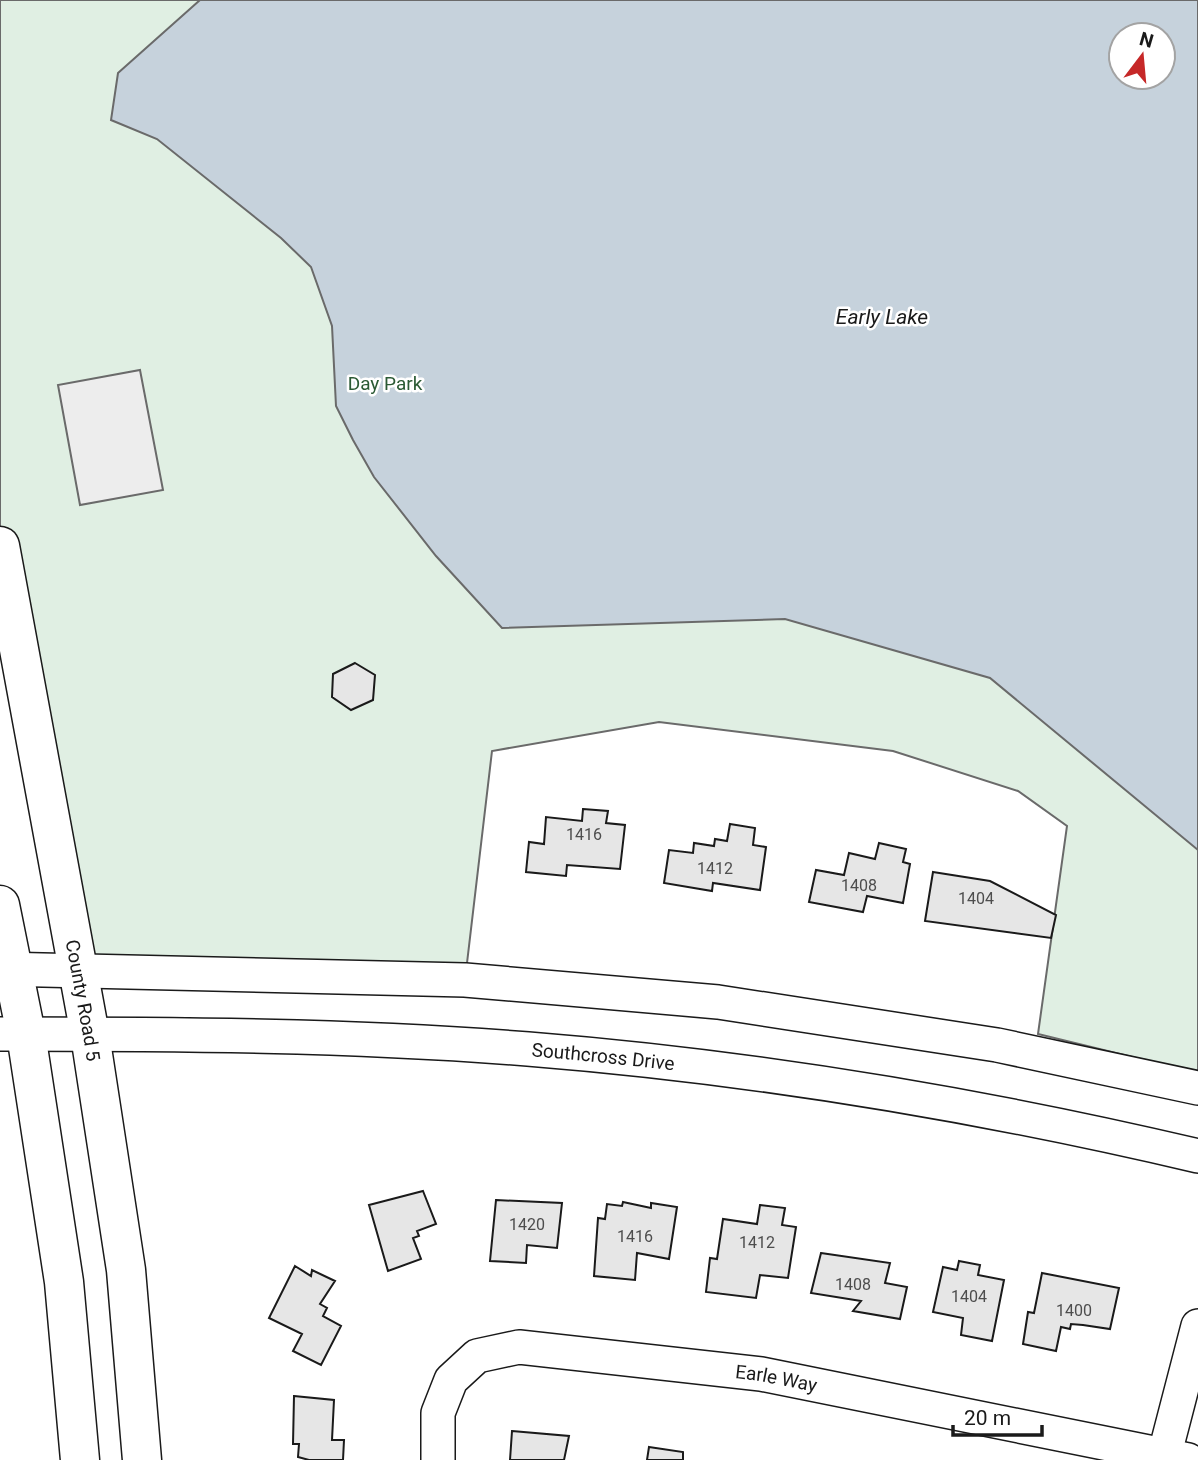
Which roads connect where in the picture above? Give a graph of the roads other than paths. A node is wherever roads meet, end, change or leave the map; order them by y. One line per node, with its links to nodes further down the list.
1 (0, 545): 4 (main road, County Road 5)
2 (0, 905): 3 (main road)
3 (6, 969): 4 (street); 5 (main road)
4 (76, 970): 6 (main road, County Road 5); 7 (street)
5 (13, 1034): 6 (street, Southcross Drive); 11 (main road)
6 (90, 1035): 8 (street, Southcross Drive); 12 (main road, County Road 5)
7 (1198, 1087)
8 (1198, 1156)
9 (1198, 1326): 10 (street)
10 (1176, 1457): 13 (street, Earle Way)
11 (80, 1460)
12 (142, 1460)
13 (438, 1460)

